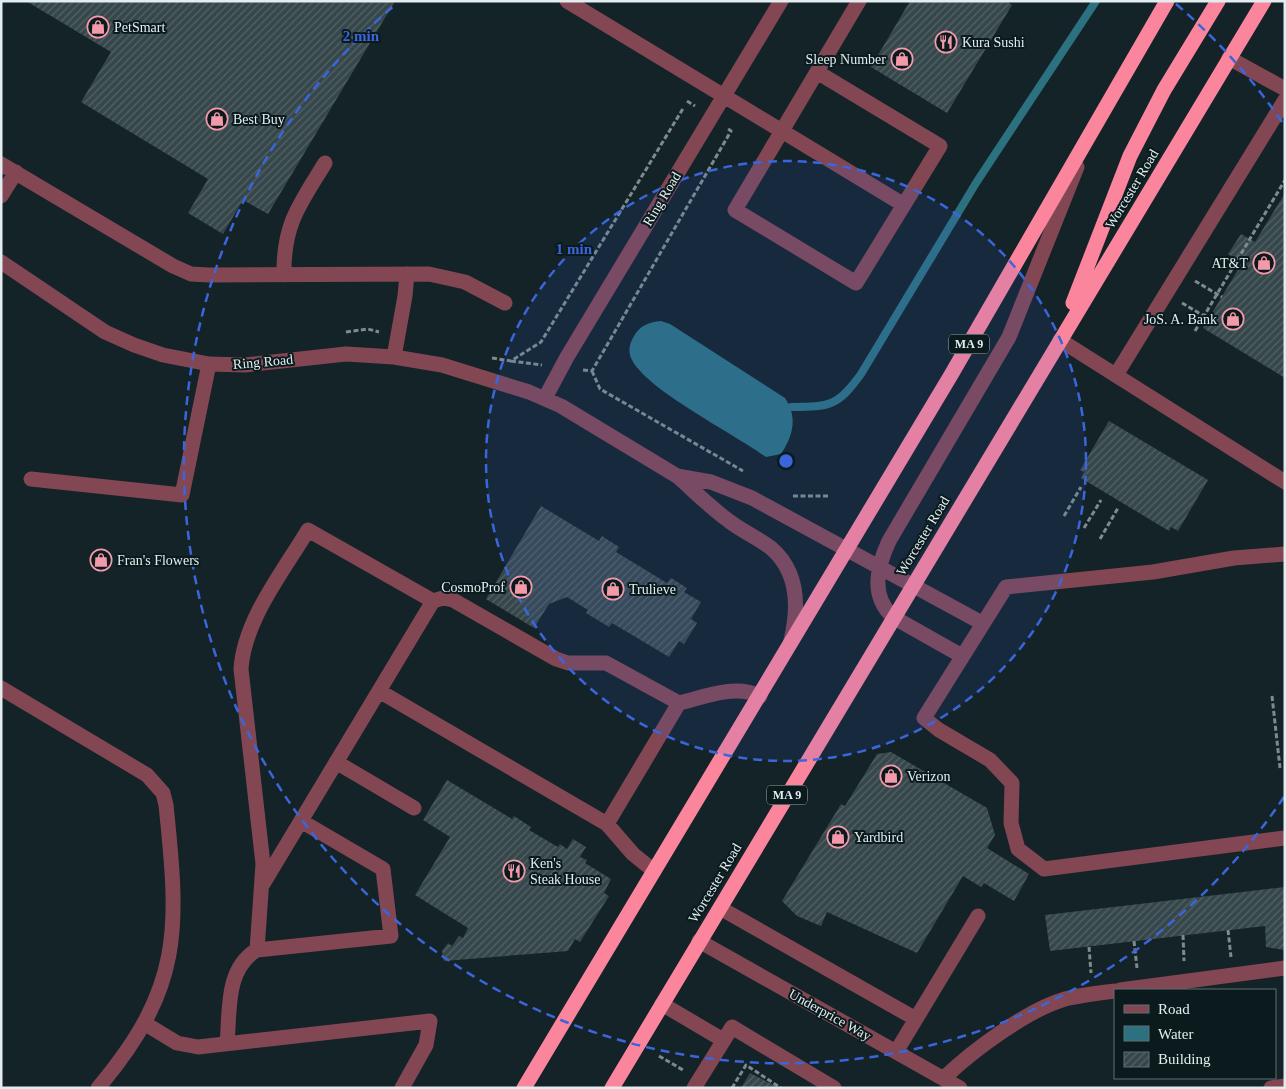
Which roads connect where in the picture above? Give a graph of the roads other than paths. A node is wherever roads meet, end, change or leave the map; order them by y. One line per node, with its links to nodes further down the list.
1 (566, 1): 10 (street)
2 (781, 1): 10 (street, Ring Road)
3 (860, 1): 8 (street)
4 (1168, 1): 13 (highway, MA 9)
5 (1218, 1): 23 (highway)
6 (1264, 1): 7 (highway, Worcester Road / MA 9)
7 (1229, 58): 9 (street); 23 (highway, Worcester Road / MA 9)
8 (817, 72): 12 (street); 18 (street)
9 (1285, 89)
10 (724, 96): 12 (street); 27 (street, Ring Road)
11 (1285, 100): 26 (street)
12 (782, 130): 18 (street); 18 (street)
13 (1088, 137): 31 (highway, MA 9); 33 (street)
14 (325, 163): 21 (street)
15 (1, 164): 16 (street)
16 (16, 172): 17 (street); 21 (street)
17 (1, 196)
18 (904, 205)
19 (1, 262): 25 (street, Ring Road)
20 (407, 274): 21 (street); 22 (street); 24 (street)
21 (284, 275)
22 (505, 303)
23 (1060, 340): 26 (street); 34 (highway, Worcester Road / MA 9)
24 (394, 357): 25 (street, Ring Road); 27 (street, Ring Road)
25 (209, 364): 29 (street)
26 (1116, 375): 30 (street)
27 (546, 398): 28 (street, Ring Road)
28 (677, 476): 31 (street, Ring Road); 38 (street)
29 (31, 479)
30 (1285, 482)
31 (847, 549): 33 (street, Ring Road); 38 (highway, MA 9)
32 (1285, 554): 37 (street)
33 (880, 566): 34 (street, Ring Road); 36 (street)
34 (912, 585): 36 (highway, Worcester Road / MA 9); 37 (street, Ring Road)
35 (433, 601): 41 (street); 43 (street); 50 (street)
36 (893, 617): 39 (street); 51 (highway, Worcester Road / MA 9)
37 (982, 623): 39 (street)
38 (786, 652): 42 (highway, MA 9)
39 (962, 656): 48 (street)
40 (1, 688): 60 (street)
41 (379, 691): 44 (street); 47 (street)
42 (760, 696): 43 (street); 49 (highway, MA 9)
43 (678, 703): 47 (street)
44 (336, 762): 45 (street); 46 (street)
45 (414, 808)
46 (301, 821): 50 (street); 54 (street)
47 (607, 824): 49 (street)
48 (1285, 838)
49 (654, 871): 69 (highway, MA 9)
50 (263, 884): 54 (street)
51 (720, 908): 53 (highway, Worcester Road / MA 9); 59 (street)
52 (978, 916): 59 (street)
53 (700, 941): 58 (highway, Worcester Road / MA 9); 63 (street, Underprice Way)
54 (257, 950): 62 (street)
55 (1285, 968): 56 (street)
56 (1130, 989)
57 (1114, 991): 64 (street)
58 (662, 1004): 61 (street); 70 (highway, Worcester Road / MA 9)
59 (916, 1019): 63 (street)
60 (144, 1023): 62 (street); 67 (street)
61 (723, 1040): 65 (street); 71 (street)
62 (227, 1044): 68 (street)
63 (896, 1052): 64 (street, Underprice Way)
64 (944, 1078): 72 (street, Underprice Way)
65 (826, 1086)
66 (1285, 1086): 73 (street)
67 (98, 1088)
68 (402, 1088)
69 (524, 1088)
70 (612, 1088)
71 (694, 1088)
72 (960, 1088)
73 (1271, 1088)

